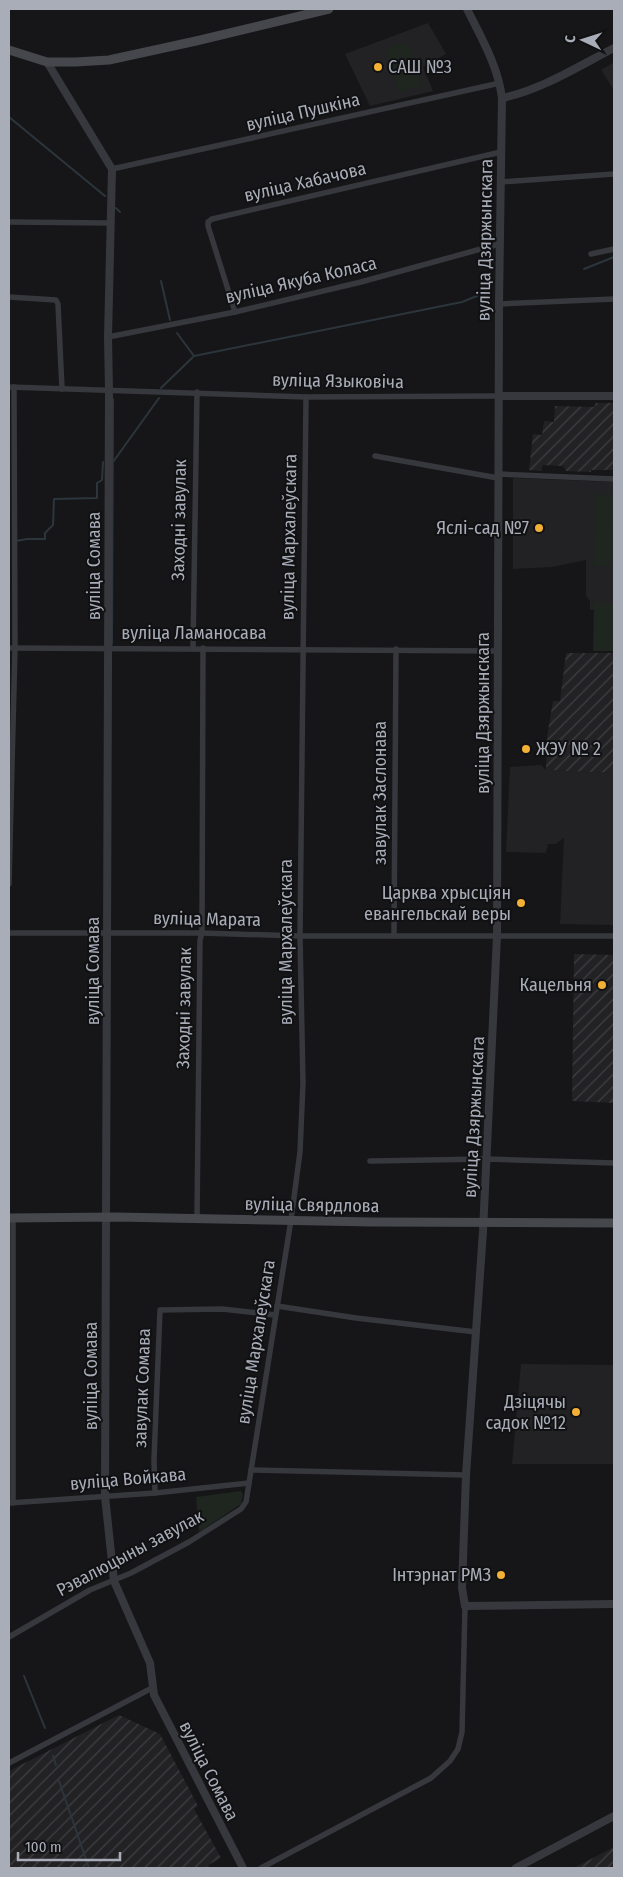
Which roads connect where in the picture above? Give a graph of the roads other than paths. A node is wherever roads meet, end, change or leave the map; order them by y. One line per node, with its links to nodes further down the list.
1 (329, 9): 5 (main road)
2 (467, 9): 6 (street, вуліца Дзяржынскага)
3 (614, 48): 7 (street)
4 (9, 50): 5 (main road)
5 (47, 62): 9 (street)
6 (500, 82): 7 (street, вуліца Дзяржынскага); 9 (street, вуліца Пушкіна)
7 (502, 98): 8 (street, вуліца Дзяржынскага)
8 (501, 152): 11 (street, вуліца Дзяржынскага); 20 (street, вуліца Хабачова)
9 (112, 169): 13 (street, вуліца Сомава)
10 (614, 174): 11 (street)
11 (500, 182): 14 (street, вуліца Дзяржынскага)
12 (9, 222): 13 (street)
13 (110, 223): 21 (street, вуліца Сомава)
14 (500, 244): 19 (street, вуліца Дзяржынскага); 20 (street, вуліца Якуба Коласа)
15 (614, 248): 16 (street)
16 (591, 254)
17 (9, 297): 23 (street)
18 (614, 299): 19 (street)
19 (499, 304): 26 (street, вуліца Дзяржынскага)
20 (234, 312): 21 (street, вуліца Якуба Коласа)
21 (108, 337): 24 (street, вуліца Сомава)
22 (11, 387): 23 (street, вуліца Языковіча); 32 (street)
23 (62, 389): 24 (street, вуліца Языковіча)
24 (109, 391): 25 (street, вуліца Языковіча); 33 (street, вуліца Сомава)
25 (197, 392): 28 (street, вуліца Языковіча); 34 (street, Заходні завулак)
26 (499, 396): 27 (street, вуліца Языковіча); 28 (street, вуліца Языковіча); 30 (street, вуліца Дзяржынскага)
27 (614, 396)
28 (306, 397): 36 (street, вуліца Мархалеўскага)
29 (375, 456): 30 (street)
30 (498, 476): 31 (street); 38 (street, вуліца Дзяржынскага)
31 (614, 479)
32 (12, 648): 33 (street, вуліца Ламаносава); 39 (street)
33 (108, 648): 34 (street, вуліца Ламаносава); 42 (street, вуліца Сомава)
34 (193, 648): 35 (street, вуліца Ламаносава)
35 (203, 648): 36 (street, вуліца Ламаносава); 40 (street, Заходні завулак)
36 (303, 649): 37 (street, вуліца Ламаносава); 43 (street, вуліца Мархалеўскага)
37 (396, 650): 38 (street, вуліца Ламаносава); 44 (street, завулак Заслонава)
38 (499, 651): 45 (street, вуліца Дзяржынскага)
39 (9, 884)
40 (202, 932): 42 (street, вуліца Марата); 43 (street, вуліца Марата); 52 (street, Заходні завулак)
41 (9, 933): 42 (street, вуліца Марата)
42 (108, 933): 50 (street, вуліца Сомава)
43 (300, 936): 44 (street, вуліца Марата); 53 (street, вуліца Мархалеўскага)
44 (394, 936): 45 (street, вуліца Марата)
45 (497, 936): 46 (street, вуліца Марата); 47 (street, вуліца Дзяржынскага)
46 (614, 936)
47 (487, 1158): 48 (street); 49 (street); 54 (street, вуліца Дзяржынскага)
48 (370, 1161)
49 (614, 1163)
50 (107, 1217): 51 (main road, вуліца Свярдлова); 52 (main road, вуліца Свярдлова); 63 (street, вуліца Сомава)
51 (11, 1218): 64 (street)
52 (197, 1219): 53 (main road, вуліца Свярдлова)
53 (290, 1220): 54 (main road, вуліца Свярдлова); 56 (street, вуліца Мархалеўскага)
54 (484, 1222): 55 (main road, вуліца Свярдлова); 58 (street, вуліца Дзяржынскага)
55 (614, 1223)
56 (276, 1306): 57 (street, вуліца Мархалеўскага); 58 (street)
57 (275, 1315): 59 (street, вуліца Мархалеўскага); 62 (street, завулак Сомава)
58 (476, 1332): 60 (street, вуліца Дзяржынскага)
59 (251, 1470): 60 (street); 61 (street, вуліца Мархалеўскага)
60 (466, 1475): 67 (street, вуліца Дзяржынскага)
61 (249, 1483): 62 (street, вуліца Войкава); 65 (street, Рэвалюцыны завулак)
62 (155, 1493): 63 (street, вуліца Войкава)
63 (105, 1496): 64 (street, вуліца Войкава); 65 (street, вуліца Сомава)
64 (11, 1503)
65 (114, 1581): 68 (street, Рэвалюцыны завулак); 69 (street, вуліца Сомава)
66 (614, 1604): 67 (street)
67 (465, 1606): 73 (street)
68 (9, 1637)
69 (152, 1688): 70 (street); 72 (street, вуліца Сомава)
70 (9, 1763)
71 (614, 1816): 74 (street)
72 (242, 1868)
73 (261, 1868)
74 (516, 1868)

